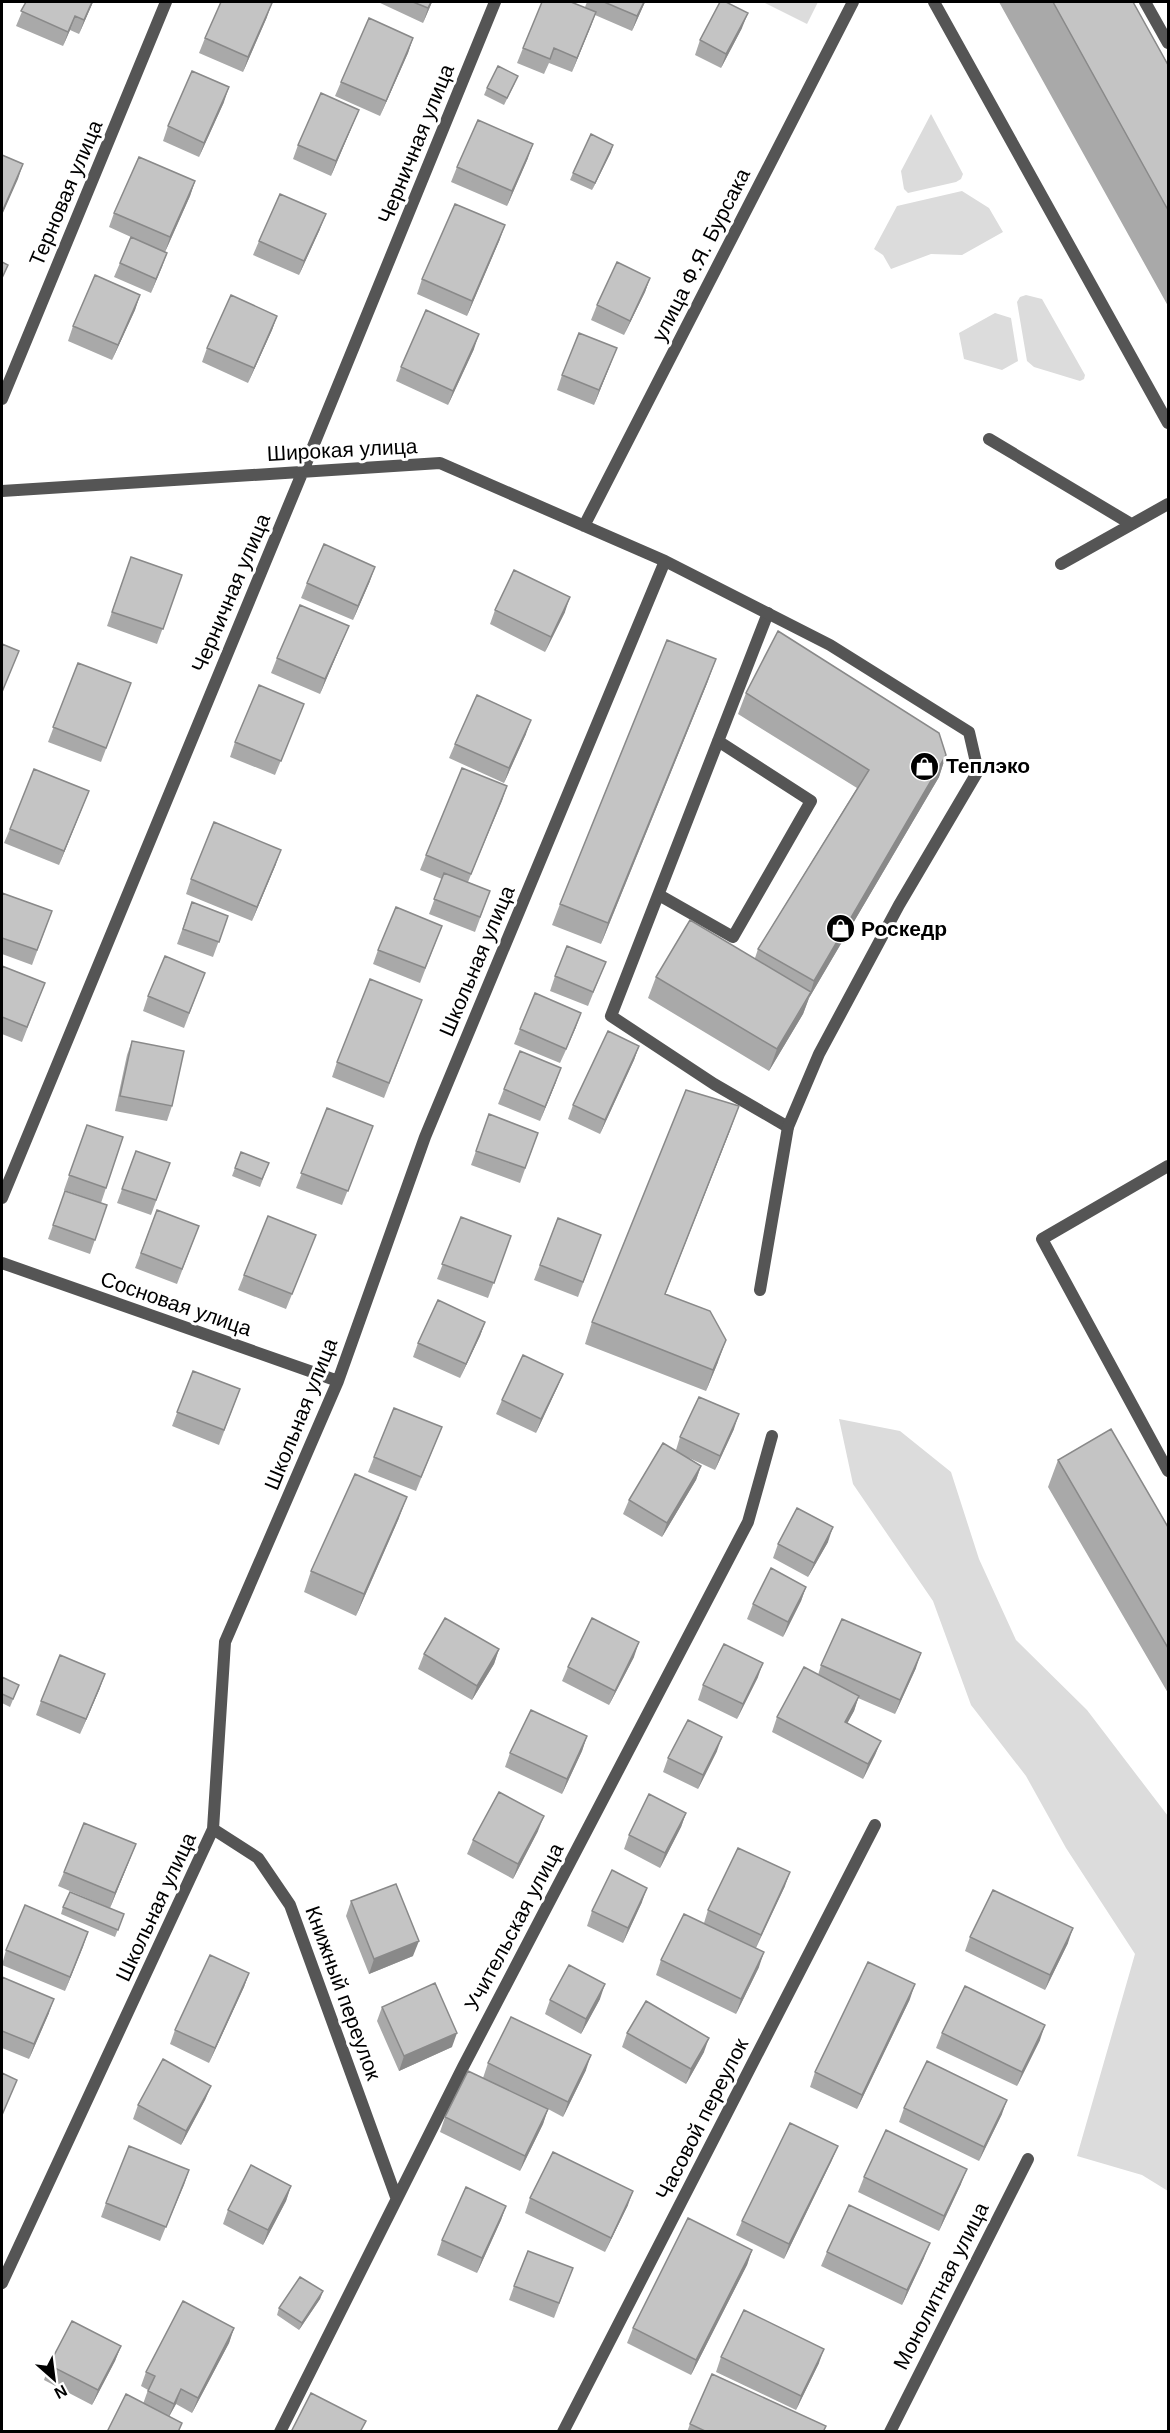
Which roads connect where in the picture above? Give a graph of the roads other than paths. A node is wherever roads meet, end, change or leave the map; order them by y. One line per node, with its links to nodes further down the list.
1 (166, 2): 7 (street, Терновая улица)
2 (495, 2): 10 (street, Черничная улица)
3 (853, 2): 14 (street, улица Ф.Я. Бурсака)
4 (934, 2): 8 (street)
5 (1146, 2): 6 (street)
6 (1168, 43)
7 (2, 399)
8 (1168, 423)
9 (989, 439): 13 (street)
10 (303, 471): 11 (street, Широкая улица); 14 (street, Широкая улица); 22 (street, Черничная улица)
11 (2, 491)
12 (1168, 504): 13 (street)
13 (1131, 524): 16 (street)
14 (584, 526): 15 (street, Широкая улица)
15 (665, 561): 17 (street, Широкая улица); 25 (street, Школьная улица)
16 (1061, 564)
17 (768, 613): 18 (street); 20 (street, Широкая улица)
18 (718, 741): 19 (street); 19 (street)
19 (659, 895): 20 (street)
20 (788, 1127): 24 (street, Широкая улица)
21 (1168, 1166): 27 (street)
22 (2, 1198)
23 (2, 1263): 25 (street, Сосновая улица)
24 (760, 1290)
25 (338, 1381): 29 (street, Школьная улица)
26 (772, 1436): 31 (street, Учительская улица)
27 (1168, 1471)
28 (875, 1825): 34 (street, Часовой переулок)
29 (213, 1829): 31 (street, Книжный переулок); 32 (street, Школьная улица)
30 (1028, 2159): 35 (street, Монолитная улица)
31 (396, 2197): 33 (street, Учительская улица)
32 (2, 2283)
33 (280, 2432)
34 (563, 2432)
35 (890, 2432)

